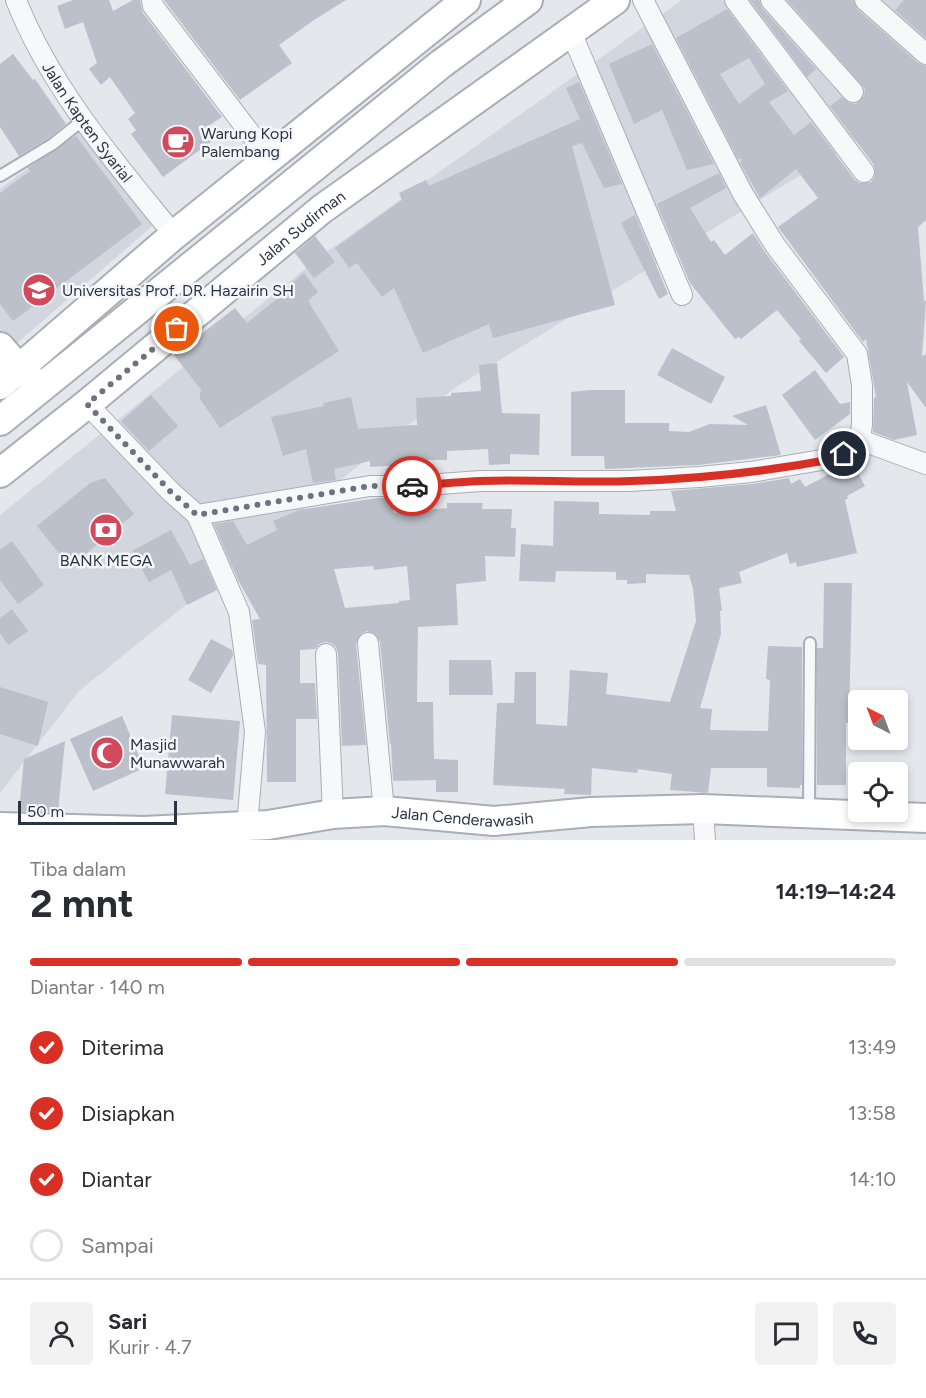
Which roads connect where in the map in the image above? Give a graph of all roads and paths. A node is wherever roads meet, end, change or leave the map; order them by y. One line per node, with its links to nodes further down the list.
1 (16, 0): 13 (street, Jalan Kapten Syarial)
2 (152, 0): 14 (street)
3 (466, 0): 14 (main road)
4 (528, 0): 21 (main road)
5 (615, 0): 10 (main road, Jalan Sudirman)
6 (643, 0): 24 (street)
7 (735, 0): 15 (street)
8 (771, 0): 12 (street)
9 (865, 0): 11 (street)
10 (571, 32): 18 (street); 22 (main road, Jalan Sudirman)
11 (926, 54)
12 (853, 92)
13 (83, 120): 16 (lane); 17 (street, Jalan Kapten Syarial)
14 (269, 158): 17 (main road)
15 (864, 172)
16 (0, 176)
17 (174, 235): 20 (main road)
18 (682, 295)
19 (0, 347): 20 (main road)
20 (10, 377): 21 (main road)
21 (41, 388): 23 (main road)
22 (87, 404): 26 (main road, Jalan Sudirman); 27 (street)
23 (0, 422)
24 (860, 440): 25 (street); 27 (street)
25 (926, 464)
26 (0, 473)
27 (197, 515): 36 (street)
28 (368, 643): 32 (street)
29 (810, 643): 33 (lane)
30 (326, 654): 34 (street)
31 (703, 809): 33 (main road, Jalan Cenderawasih); 38 (main road, Jalan Cenderawasih); 40 (street)
32 (384, 811): 34 (main road, Jalan Cenderawasih); 38 (main road, Jalan Cenderawasih)
33 (809, 812): 35 (main road, Jalan Cenderawasih)
34 (333, 814): 36 (main road, Jalan Cenderawasih)
35 (926, 818)
36 (248, 826): 39 (main road, Jalan Cenderawasih)
37 (0, 827): 39 (main road, Jalan Cenderawasih)
38 (498, 830)
39 (144, 835)
40 (705, 840)

